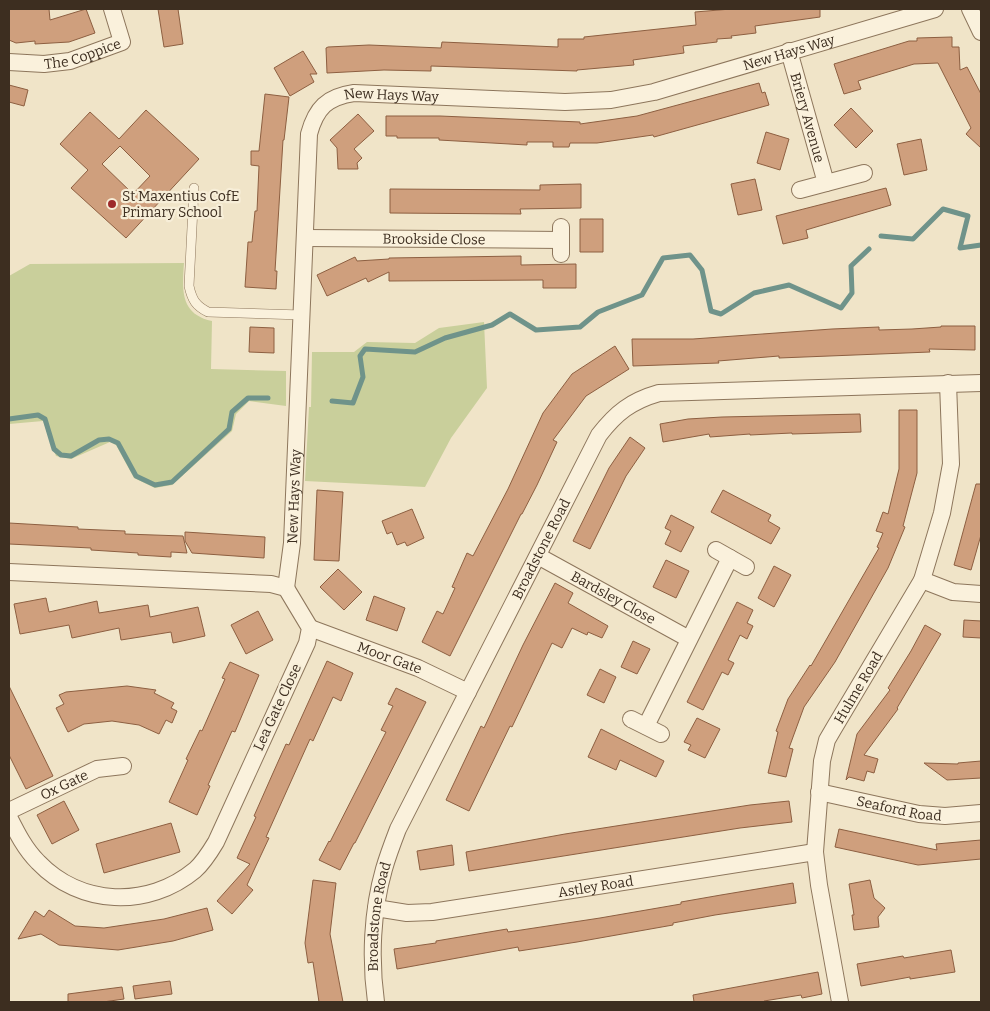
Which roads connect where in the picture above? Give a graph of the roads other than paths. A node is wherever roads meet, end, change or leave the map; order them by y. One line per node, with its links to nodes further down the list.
1 (112, 9): 6 (street, The Coppice)
2 (935, 9): 5 (street, New Hays Way)
3 (970, 9): 4 (street)
4 (981, 32)
5 (789, 51): 8 (street, Briery Avenue); 11 (street, New Hays Way)
6 (9, 62)
7 (864, 173): 8 (street)
8 (826, 183): 10 (street)
9 (194, 188): 13 (lane)
10 (800, 190)
11 (306, 238): 12 (street, Brookside Close); 13 (street, New Hays Way)
12 (561, 240)
13 (302, 315): 22 (street, New Hays Way)
14 (948, 383): 15 (street); 17 (street, Broadstone Road); 21 (street, Hulme Road)
15 (981, 383)
16 (716, 550): 18 (street)
17 (538, 556): 25 (street, Bardsley Close); 26 (street, Broadstone Road)
18 (730, 558): 19 (street); 25 (street)
19 (746, 567)
20 (9, 572): 22 (street)
21 (922, 580): 23 (street); 31 (street, Hulme Road)
22 (286, 588): 24 (street)
23 (981, 594)
24 (310, 628): 26 (street, Moor Gate); 34 (street, Lea Gate Close)
25 (689, 639): 28 (street)
26 (468, 692): 36 (street, Broadstone Road)
27 (631, 719): 28 (street)
28 (646, 726): 29 (street)
29 (662, 734)
30 (123, 766): 32 (street, Ox Gate)
31 (819, 792): 33 (street, Seaford Road); 35 (street, Hulme Road)
32 (9, 811)
33 (981, 813)
34 (9, 817)
35 (815, 852): 36 (street, Astley Road); 38 (street, Hulme Road)
36 (376, 908): 37 (street, Broadstone Road)
37 (376, 1002)
38 (840, 1002)

